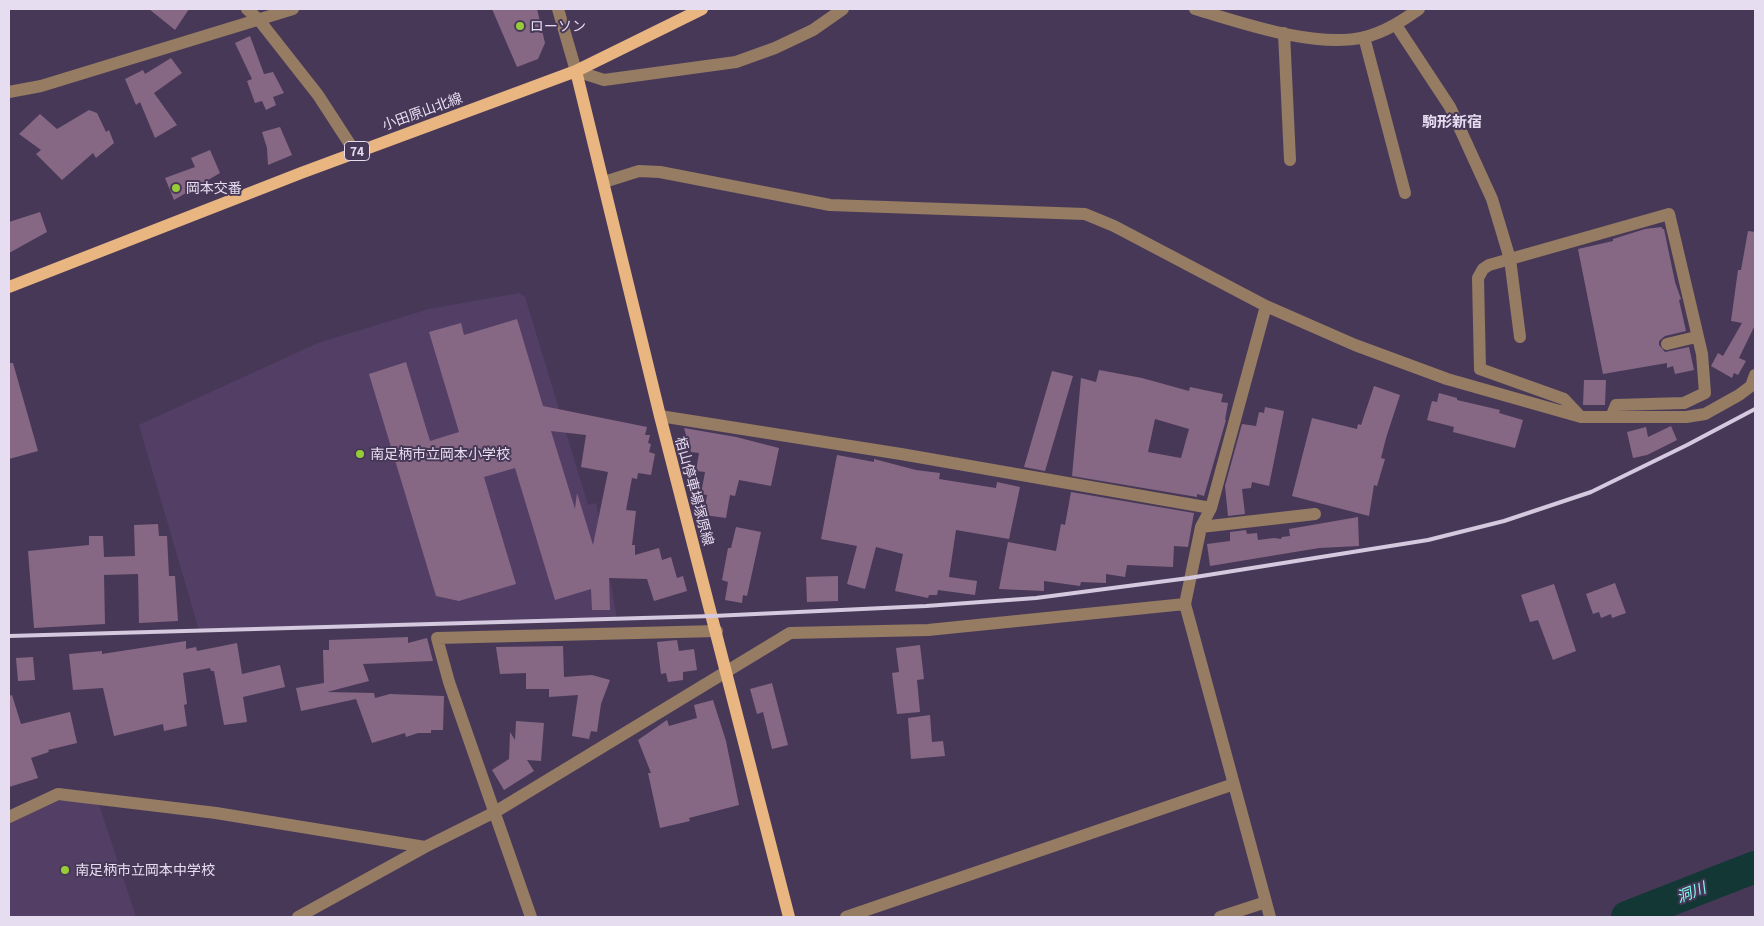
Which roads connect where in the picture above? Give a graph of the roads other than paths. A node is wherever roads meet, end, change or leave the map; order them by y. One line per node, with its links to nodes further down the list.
1 (247, 9): 8 (street)
2 (293, 9): 8 (street)
3 (558, 9): 12 (street)
4 (702, 9): 12 (main road, 小田原山北線 / 74)
5 (843, 9): 12 (street)
6 (1195, 9): 10 (street)
7 (1419, 9): 9 (street)
8 (263, 14): 13 (street); 14 (street)
9 (1396, 25): 11 (street); 18 (street)
10 (1284, 33): 11 (street); 15 (street)
11 (1364, 37): 17 (street)
12 (576, 71): 14 (main road, 小田原山北線 / 74); 16 (main road, 栢山停車場塚原線)
13 (9, 92)
14 (355, 152): 19 (main road, 小田原山北線 / 74)
15 (1290, 160)
16 (604, 182): 20 (street); 25 (main road, 栢山停車場塚原線)
17 (1406, 193)
18 (1510, 259): 21 (street); 22 (street); 26 (street)
19 (9, 287)
20 (1266, 306): 26 (street); 28 (street)
21 (1520, 337)
22 (1696, 337): 23 (street); 27 (street)
23 (1666, 344)
24 (1755, 375): 27 (street)
25 (660, 416): 28 (street); 32 (main road, 栢山停車場塚原線)
26 (1581, 417): 27 (street)
27 (1611, 417)
28 (1211, 508): 30 (street)
29 (1315, 514): 30 (street)
30 (1201, 528): 31 (street)
31 (1185, 604): 33 (street); 34 (street)
32 (717, 631): 33 (main road, 栢山停車場塚原線); 35 (street)
33 (726, 671): 35 (street); 41 (main road, 栢山停車場塚原線)
34 (1234, 784): 38 (street); 42 (street)
35 (495, 812): 37 (street); 40 (street)
36 (9, 817): 37 (street)
37 (425, 847): 39 (street)
38 (1266, 902): 43 (street); 44 (street)
39 (298, 917)
40 (531, 917)
41 (789, 917)
42 (846, 917)
43 (1220, 917)
44 (1270, 917)

